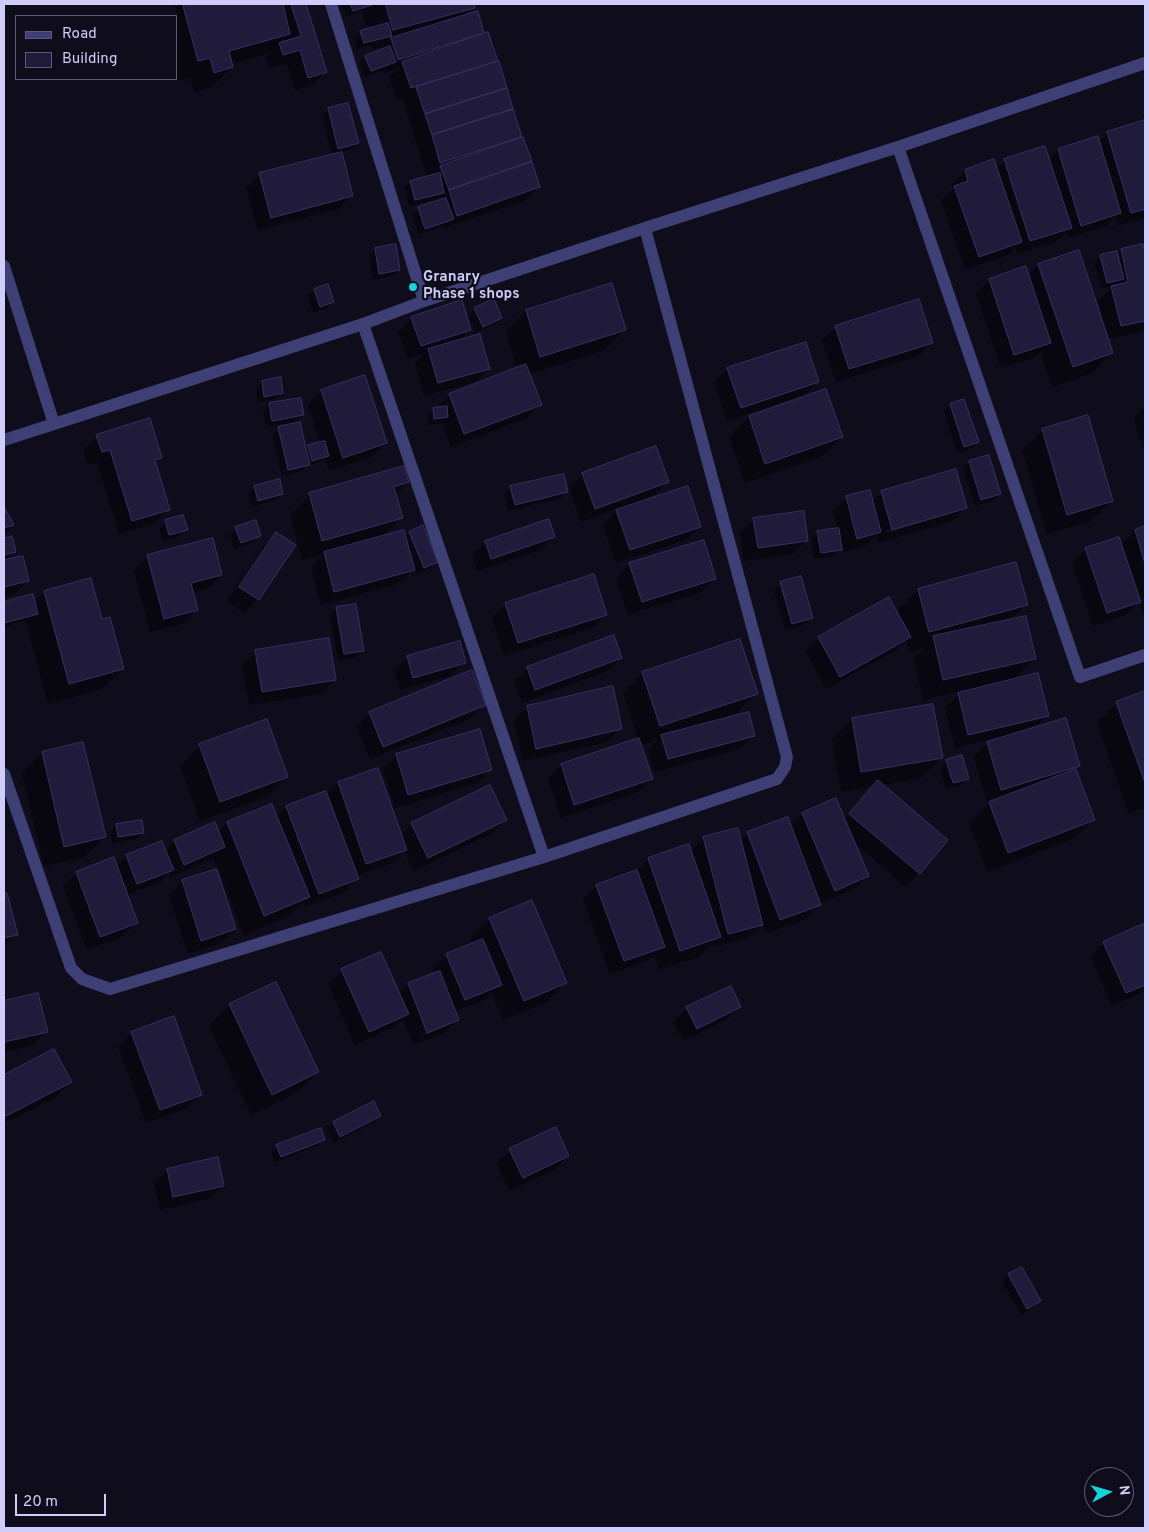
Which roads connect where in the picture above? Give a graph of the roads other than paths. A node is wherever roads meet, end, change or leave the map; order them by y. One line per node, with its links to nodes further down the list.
1 (331, 4): 6 (street)
2 (1145, 63): 3 (street)
3 (898, 147): 4 (street); 10 (street)
4 (645, 228): 6 (street); 12 (street)
5 (4, 266): 8 (street)
6 (424, 302): 7 (street)
7 (363, 324): 8 (street); 12 (street)
8 (54, 424): 9 (street)
9 (4, 440)
10 (1145, 655)
11 (4, 774): 12 (street)
12 (544, 857)

